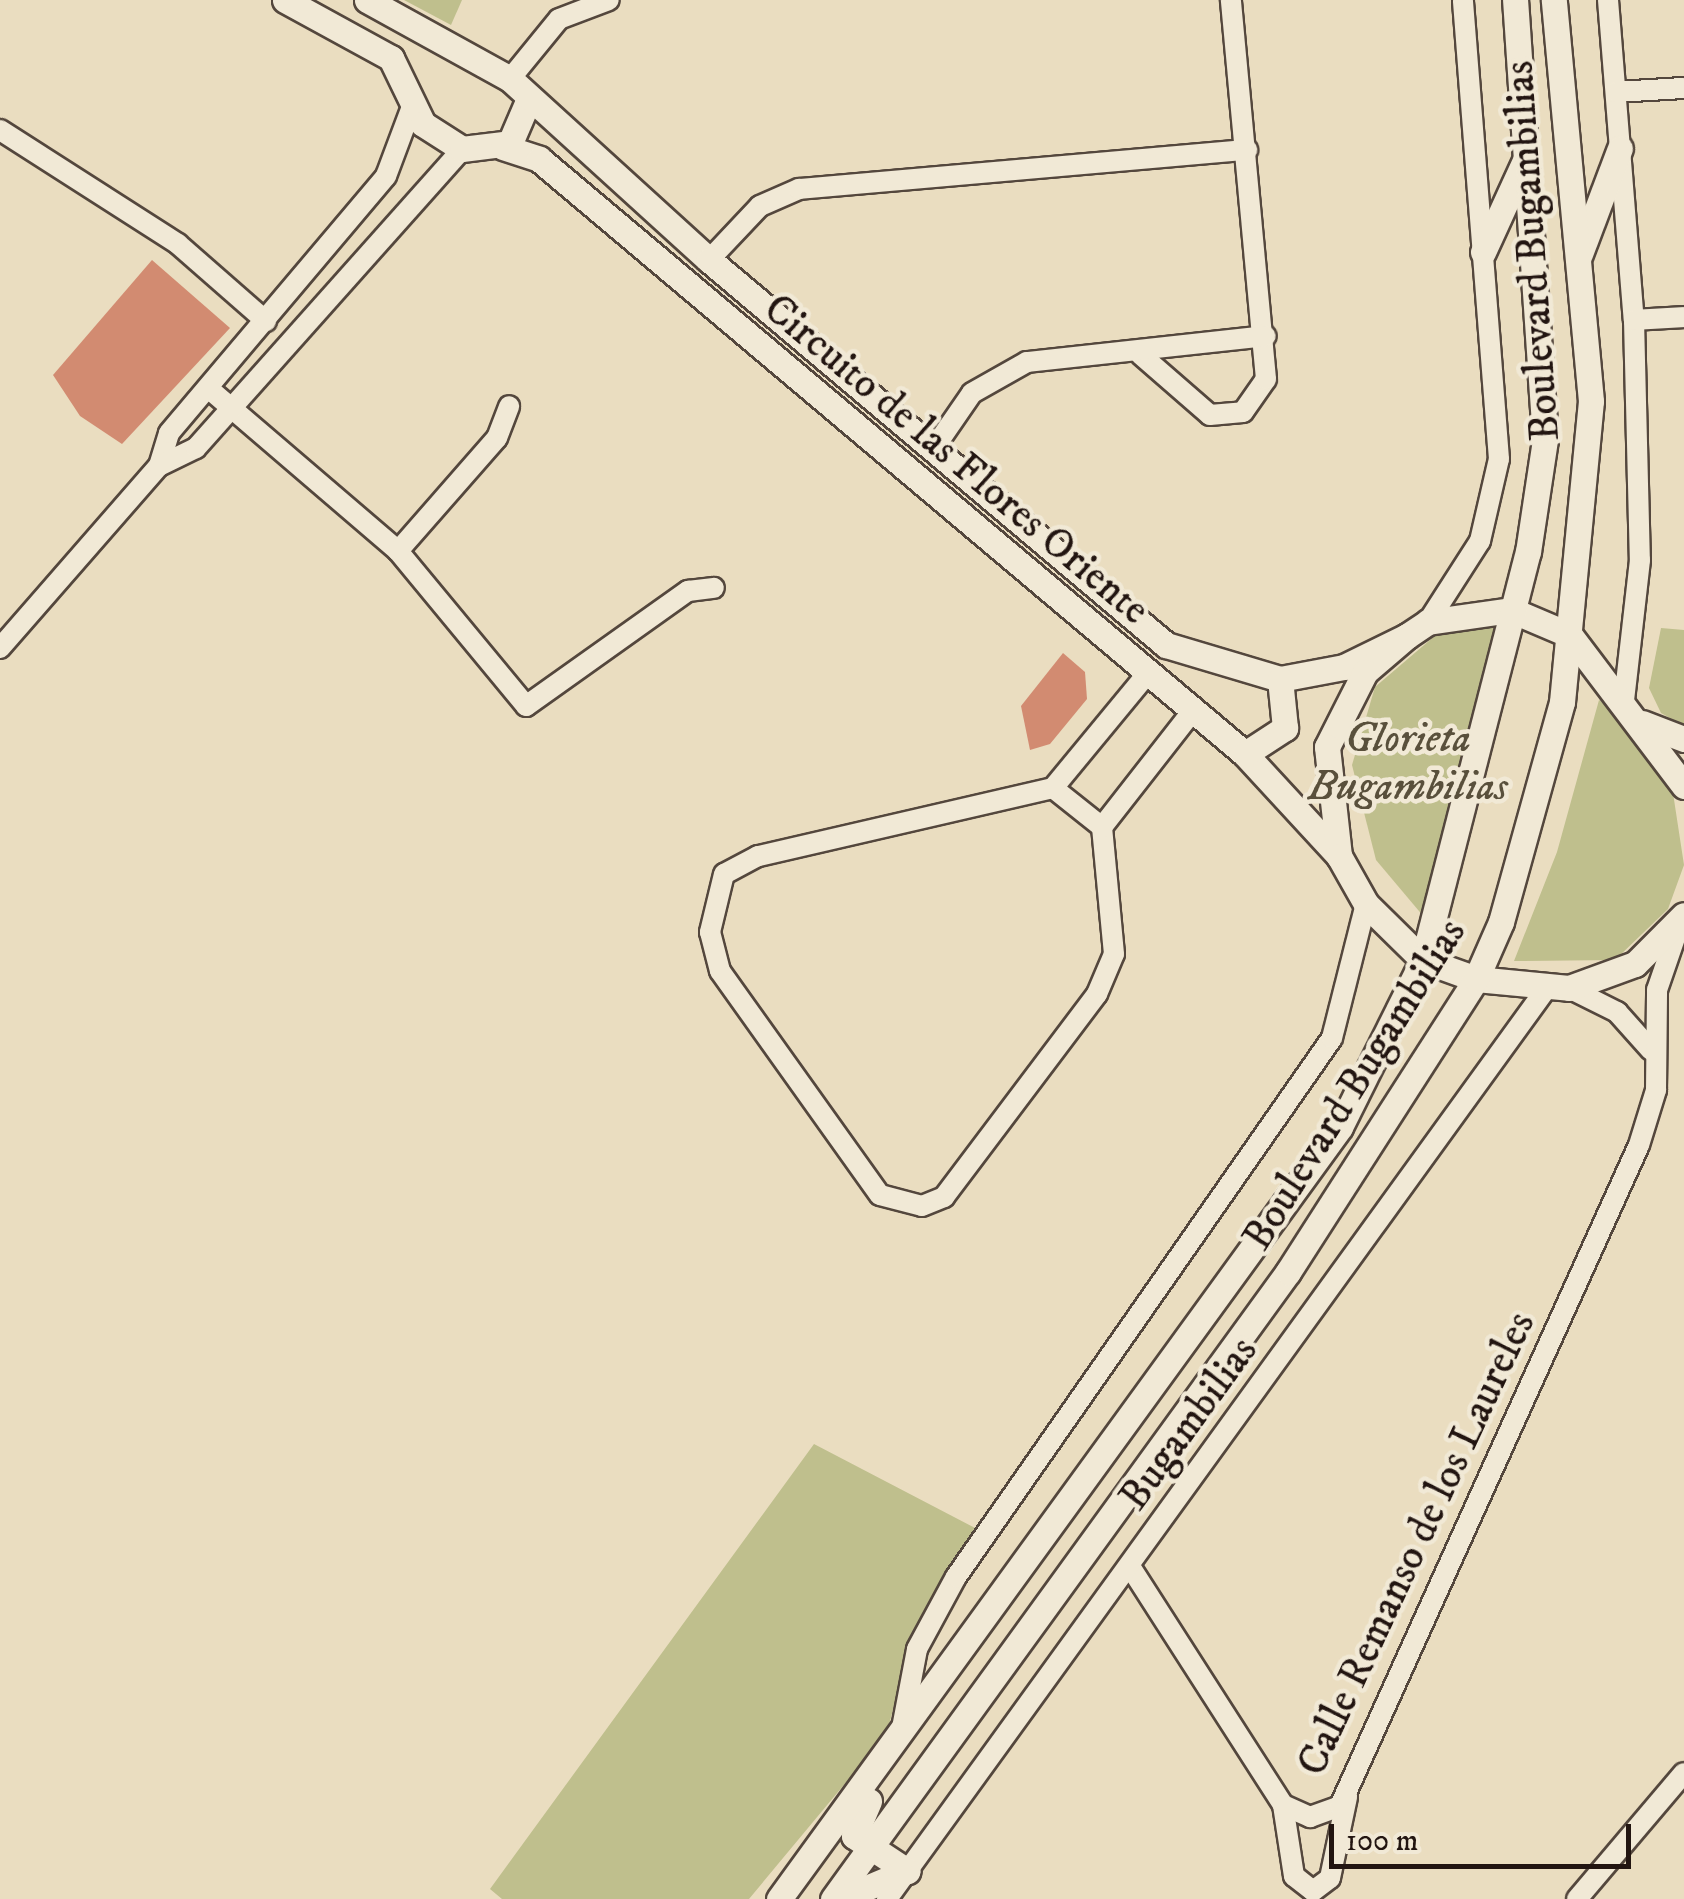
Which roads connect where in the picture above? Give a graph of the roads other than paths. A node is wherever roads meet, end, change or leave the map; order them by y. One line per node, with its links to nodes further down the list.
1 (284, 0): 10 (street)
2 (367, 0): 9 (street)
3 (609, 0): 11 (street)
4 (1231, 0): 20 (street)
5 (1463, 0): 22 (street, Boulevard Bugambilias)
6 (1515, 0): 21 (street, Boulevard Bugambilias)
7 (1554, 0): 23 (street, Boulevard Bugambilias)
8 (1608, 0): 13 (street)
9 (435, 38): 10 (street); 11 (street)
10 (399, 74): 15 (street)
11 (510, 79): 14 (street)
12 (1684, 88): 13 (street)
13 (1616, 92): 18 (street)
14 (528, 100): 17 (street); 24 (street, Circuito de las Flores Oriente)
15 (412, 107): 19 (street); 27 (street)
16 (0, 130): 27 (street)
17 (503, 146): 19 (street); 41 (street, Circuito de las Flores Oriente)
18 (1620, 148): 23 (street); 26 (street)
19 (462, 149): 32 (street)
20 (1247, 150): 24 (street); 28 (street)
21 (1528, 153): 22 (street); 37 (street, Boulevard Bugambilias)
22 (1483, 252): 38 (street, Boulevard Bugambilias)
23 (1578, 259): 39 (street, Boulevard Bugambilias)
24 (709, 260): 33 (street, Circuito de las Flores Oriente)
25 (1684, 317): 26 (street)
26 (1634, 320): 43 (street)
27 (266, 321): 30 (street)
28 (1266, 336): 29 (street); 29 (street)
29 (1141, 355): 33 (street)
30 (208, 388): 32 (street); 34 (street)
31 (509, 406): 35 (street)
32 (229, 409): 34 (street); 35 (street)
33 (932, 451): 42 (street, Circuito de las Flores Oriente)
34 (159, 466): 40 (street)
35 (398, 551): 36 (street)
36 (714, 588)
37 (1511, 610): 38 (street); 39 (street); 53 (street, Boulevard Bugambilias)
38 (1417, 629): 42 (street, Circuito de las Flores Oriente); 50 (street)
39 (1570, 635): 43 (street); 54 (street, Boulevard Bugambilias)
40 (0, 648)
41 (1147, 674): 44 (street, Circuito de las Flores Oriente); 48 (street)
42 (1280, 680): 46 (street)
43 (1630, 710): 45 (street); 47 (street)
44 (1190, 713): 46 (street, Circuito de las Flores Oriente); 49 (street)
45 (1684, 739)
46 (1245, 754): 50 (street, Circuito de las Flores Oriente)
47 (1684, 786)
48 (1052, 788): 49 (street); 49 (street)
49 (1102, 827)
50 (1339, 856): 51 (street)
51 (1366, 904): 53 (street); 58 (street, Boulevard Bugambilias)
52 (1682, 920): 55 (street); 56 (street, Calle Remanso de los Laureles)
53 (1423, 960): 54 (street); 58 (street, Boulevard Bugambilias)
54 (1476, 979): 55 (street); 62 (street, Boulevard Bugambilias)
55 (1557, 988): 56 (street); 57 (street, Bugambilias)
56 (1652, 1050): 60 (street, Calle Remanso de los Laureles)
57 (1131, 1568): 61 (street, Calle Remanso de los Laureles); 63 (street, Bugambilias)
58 (895, 1742): 62 (street); 64 (street, Boulevard Bugambilias)
59 (1684, 1772): 67 (street)
60 (1347, 1797): 61 (street, Calle Remanso de los Laureles); 61 (street)
61 (1283, 1805)
62 (868, 1850): 63 (street); 65 (street, Boulevard Bugambilias)
63 (906, 1871): 65 (street); 66 (street, Bugambilias)
64 (779, 1899)
65 (837, 1899)
66 (888, 1899)
67 (1576, 1899)

